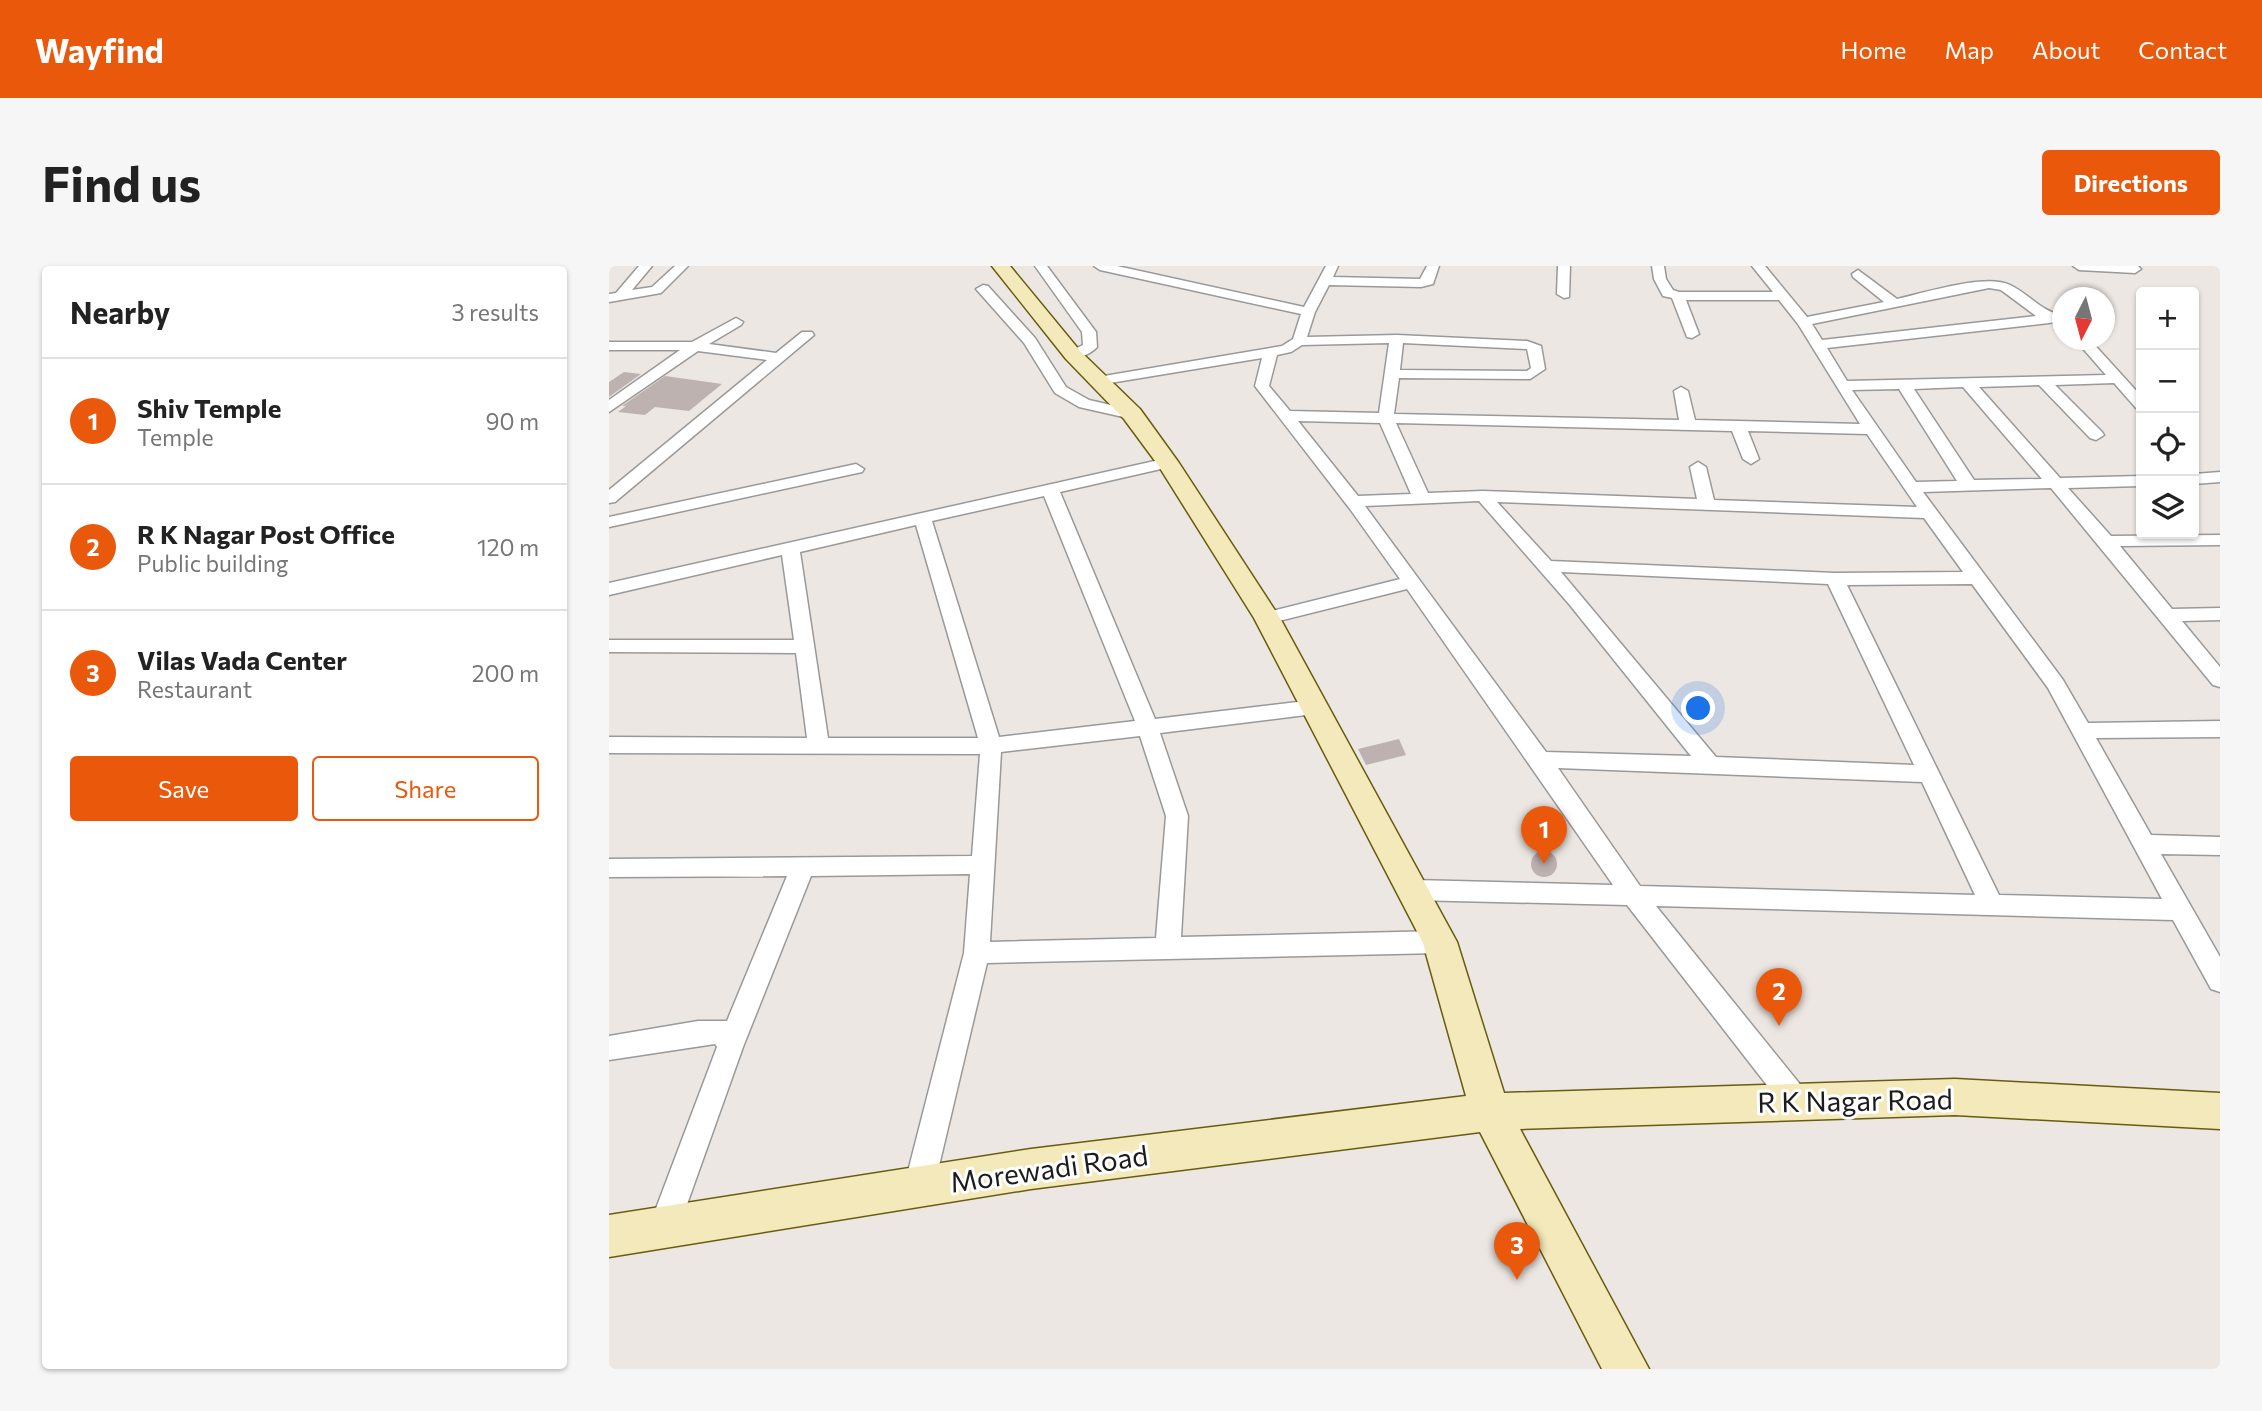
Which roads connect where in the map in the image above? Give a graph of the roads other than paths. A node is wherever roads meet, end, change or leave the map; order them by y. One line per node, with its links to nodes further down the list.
1 (646, 266): 20 (street)
2 (682, 266): 20 (street)
3 (1001, 266): 36 (street)
4 (1041, 266): 36 (street)
5 (1312, 266): 14 (street)
6 (1433, 266): 14 (street)
7 (1563, 266): 17 (street)
8 (1658, 266): 18 (street)
9 (1758, 266): 19 (street)
10 (2079, 266): 11 (street)
11 (2093, 266): 13 (street)
12 (1109, 267): 22 (street)
13 (2135, 269)
14 (1329, 272): 22 (street)
15 (1858, 274): 21 (street)
16 (983, 289): 48 (street)
17 (1564, 294)
18 (1678, 296): 19 (street); 27 (street)
19 (1784, 296): 26 (street)
20 (615, 297)
21 (1893, 303): 23 (street); 26 (street)
22 (1308, 312): 30 (street)
23 (2052, 315)
24 (2052, 318): 31 (street)
25 (736, 322): 33 (street)
26 (1804, 322): 31 (street)
27 (1692, 334)
28 (807, 335): 37 (street)
29 (1397, 339): 30 (street); 38 (street); 38 (street)
30 (1299, 341): 35 (street)
31 (1818, 345): 44 (street)
32 (609, 346): 33 (street)
33 (695, 346): 37 (street); 47 (street)
34 (2091, 350): 39 (street)
35 (1271, 352): 40 (street); 49 (street)
36 (1073, 355): 40 (street)
37 (780, 358): 68 (street)
38 (1392, 374): 50 (street)
39 (2117, 379): 41 (street); 46 (street)
40 (1098, 381): 48 (street)
41 (2043, 381): 42 (street); 54 (street)
42 (1969, 384): 43 (street); 62 (street)
43 (1904, 385): 44 (street); 63 (street)
44 (1842, 386): 53 (street)
45 (1681, 391): 51 (street)
46 (2136, 400)
47 (609, 407)
48 (1132, 414): 56 (street)
49 (1286, 416): 50 (street); 69 (street)
50 (1386, 418): 51 (street); 67 (street)
51 (1688, 425): 52 (street)
52 (1738, 426): 53 (street); 55 (street)
53 (1873, 429): 64 (street)
54 (2096, 435)
55 (1751, 459)
56 (1168, 463): 65 (street); 84 (street)
57 (1698, 467): 70 (street)
58 (856, 469): 73 (street)
59 (2220, 477): 60 (street)
60 (2199, 478)
61 (2136, 481): 62 (street)
62 (2055, 484): 63 (street); 75 (street)
63 (1969, 486): 64 (street)
64 (1912, 487): 71 (street)
65 (1050, 489): 72 (street); 89 (street)
66 (1483, 496): 67 (street); 70 (street); 77 (street)
67 (1421, 497): 69 (street)
68 (609, 498)
69 (1353, 501): 80 (street)
70 (1707, 505): 71 (street)
71 (1929, 513): 78 (street)
72 (922, 517): 76 (street); 94 (street)
73 (609, 522)
74 (2220, 540): 75 (street)
75 (2106, 541): 83 (street)
76 (790, 547): 81 (street); 86 (street)
77 (1546, 566): 79 (street); 96 (street)
78 (1979, 578): 79 (street); 91 (street)
79 (1835, 579): 97 (street)
80 (1411, 582): 84 (street); 95 (street)
81 (609, 589)
82 (2220, 614): 83 (street)
83 (2166, 615): 87 (street)
84 (1267, 618): 88 (street)
85 (609, 646): 86 (street)
86 (805, 647): 93 (street)
87 (2220, 680)
88 (1314, 707): 89 (street); 103 (street)
89 (1148, 728): 94 (street); 108 (street)
90 (2220, 729): 91 (street)
91 (2082, 731): 98 (street)
92 (609, 746): 93 (street)
93 (819, 746): 94 (street)
94 (991, 746): 100 (street)
95 (1540, 760): 96 (street); 104 (street)
96 (1710, 765): 97 (street)
97 (1928, 774): 105 (street)
98 (2144, 844): 99 (street); 106 (street)
99 (2220, 846)
100 (983, 865): 101 (street); 109 (street)
101 (803, 866): 102 (street); 111 (street)
102 (609, 868)
103 (1413, 890): 104 (street); 107 (street)
104 (1633, 895): 105 (street); 113 (street)
105 (1992, 905): 106 (street)
106 (2181, 910): 110 (street)
107 (1440, 942): 108 (street); 115 (street)
108 (1168, 949): 109 (street)
109 (977, 953): 116 (street)
110 (2220, 981)
111 (730, 1047): 112 (street); 117 (street)
112 (609, 1048)
113 (1797, 1102): 114 (street, R K Nagar Road); 115 (street, R K Nagar Road)
114 (2220, 1111)
115 (1490, 1112): 116 (street, Morewadi Road); 119 (street)
116 (919, 1187): 117 (street, Morewadi Road)
117 (664, 1227): 118 (street, Morewadi Road)
118 (609, 1236)
119 (1626, 1369)

